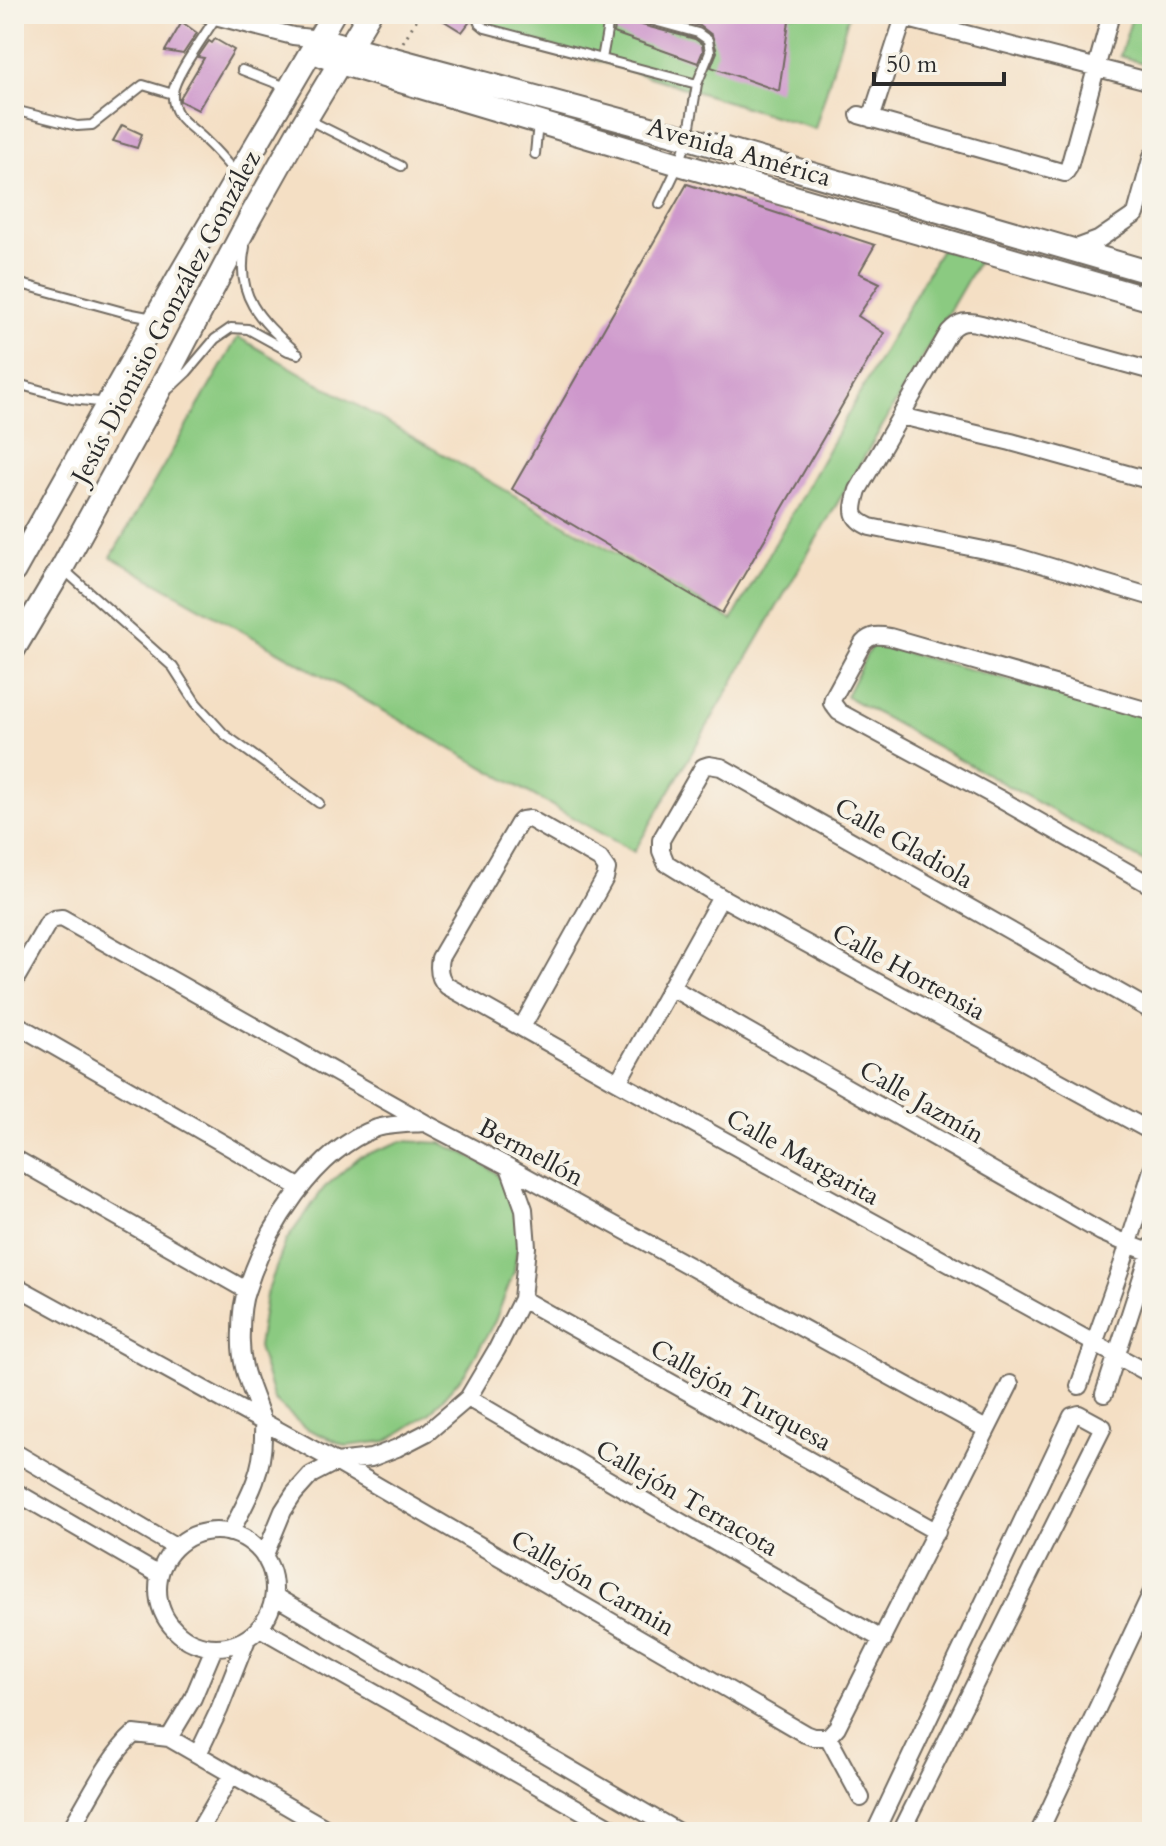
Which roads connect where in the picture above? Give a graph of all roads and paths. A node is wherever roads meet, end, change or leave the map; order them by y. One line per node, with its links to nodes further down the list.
1 (333, 14): 10 (main road)
2 (369, 14): 11 (main road, Jesús Dionisio González González)
3 (420, 14): 12 (path)
4 (476, 14): 13 (lane)
5 (610, 14): 13 (lane)
6 (629, 14): 17 (lane)
7 (1111, 14): 14 (street)
8 (212, 15): 10 (street); 19 (lane)
9 (904, 16): 14 (street); 14 (street)
10 (316, 45): 11 (main road, Avenida América); 18 (main road)
11 (345, 56): 12 (main road, Avenida América); 21 (main road, Jesús Dionisio González González); 22 (main road, Avenida América)
12 (393, 59): 23 (main road, Avenida América)
13 (602, 59): 17 (lane)
14 (1097, 68): 16 (street)
15 (242, 70): 18 (lane)
16 (1152, 82)
17 (697, 84): 23 (lane)
18 (290, 89): 28 (main road)
19 (173, 94): 20 (lane); 28 (lane)
20 (14, 110)
21 (307, 118): 27 (lane); 32 (main road, Jesús Dionisio González González)
22 (538, 122): 24 (lane); 26 (main road, Avenida América)
23 (688, 138): 26 (lane); 29 (main road, Avenida América)
24 (535, 154)
25 (1152, 156): 33 (street)
26 (679, 164): 30 (lane); 34 (main road, Avenida América)
27 (401, 166)
28 (238, 175): 40 (main road)
29 (910, 203): 31 (main road, Avenida América); 34 (main road)
30 (660, 204)
31 (950, 215): 35 (main road); 36 (main road, Avenida América)
32 (251, 216): 43 (main road, Jesús Dionisio González González); 43 (lane)
33 (1144, 217): 36 (street)
34 (905, 229): 35 (main road, Avenida América)
35 (947, 241): 39 (main road, Avenida América)
36 (1071, 250): 37 (main road, Avenida América)
37 (1152, 273)
38 (14, 282): 40 (lane)
39 (1152, 300)
40 (155, 318): 44 (main road)
41 (1152, 371): 45 (street)
42 (14, 383): 44 (lane)
43 (156, 397): 48 (main road, Jesús Dionisio González González)
44 (108, 403): 47 (main road)
45 (901, 416): 46 (street); 50 (street)
46 (1152, 481)
47 (21, 545): 49 (main road)
48 (62, 568): 51 (main road, Jesús Dionisio González González); 53 (lane)
49 (14, 571)
50 (1152, 597)
51 (14, 649)
52 (1152, 712): 55 (street)
53 (319, 803)
54 (661, 840): 56 (street, Calle Hortensia); 59 (street, Calle Gladiola)
55 (1152, 886)
56 (721, 897): 58 (street); 64 (street, Calle Hortensia)
57 (14, 982): 63 (street, Bermellón)
58 (672, 988): 62 (street); 69 (street, Calle Jazmín)
59 (1152, 1011)
60 (14, 1023): 68 (street)
61 (522, 1027): 61 (street, Calle Margarita); 62 (street, Calle Margarita)
62 (618, 1082): 74 (street, Calle Margarita)
63 (425, 1123): 66 (street, Bermellón); 68 (street)
64 (1152, 1132)
65 (14, 1158): 72 (street)
66 (509, 1167): 73 (street); 82 (street, Bermellón)
67 (1152, 1170): 69 (street)
68 (299, 1187): 72 (street)
69 (1128, 1244): 70 (street, Calle Jazmín); 74 (street)
70 (1151, 1250): 75 (street)
71 (14, 1285): 81 (street, Callejón Carmin)
72 (246, 1290): 81 (street)
73 (522, 1299): 80 (street); 86 (street, Callejón Turquesa)
74 (1095, 1345): 75 (street, Calle Margarita); 78 (street)
75 (1117, 1357): 76 (street, Calle Margarita); 79 (street)
76 (1152, 1375)
77 (1010, 1384): 82 (street)
78 (1079, 1386)
79 (1104, 1394)
80 (468, 1398): 84 (street); 95 (street, Callejón Terracota)
81 (263, 1422): 84 (street, Callejón Carmin); 87 (street)
82 (986, 1429): 86 (street)
83 (14, 1452): 88 (street)
84 (336, 1462): 89 (street); 97 (street, Callejón Carmin)
85 (14, 1491): 90 (street)
86 (937, 1532): 95 (street)
87 (230, 1533): 88 (street); 89 (street)
88 (175, 1547): 90 (street)
89 (264, 1557): 92 (street)
90 (159, 1575): 96 (street)
91 (1152, 1592): 109 (street)
92 (274, 1596): 93 (street); 106 (street)
93 (260, 1628): 94 (street); 105 (street)
94 (247, 1639): 96 (street); 99 (street)
95 (883, 1640): 97 (street)
96 (214, 1648): 98 (street)
97 (828, 1737): 101 (street)
98 (169, 1738): 99 (street); 102 (street)
99 (198, 1754): 100 (street)
100 (232, 1774): 103 (street); 104 (street)
101 (861, 1798)
102 (69, 1832)
103 (198, 1832)
104 (332, 1832)
105 (619, 1832)
106 (678, 1832)
107 (875, 1832): 108 (street)
108 (901, 1832)
109 (1039, 1832)

